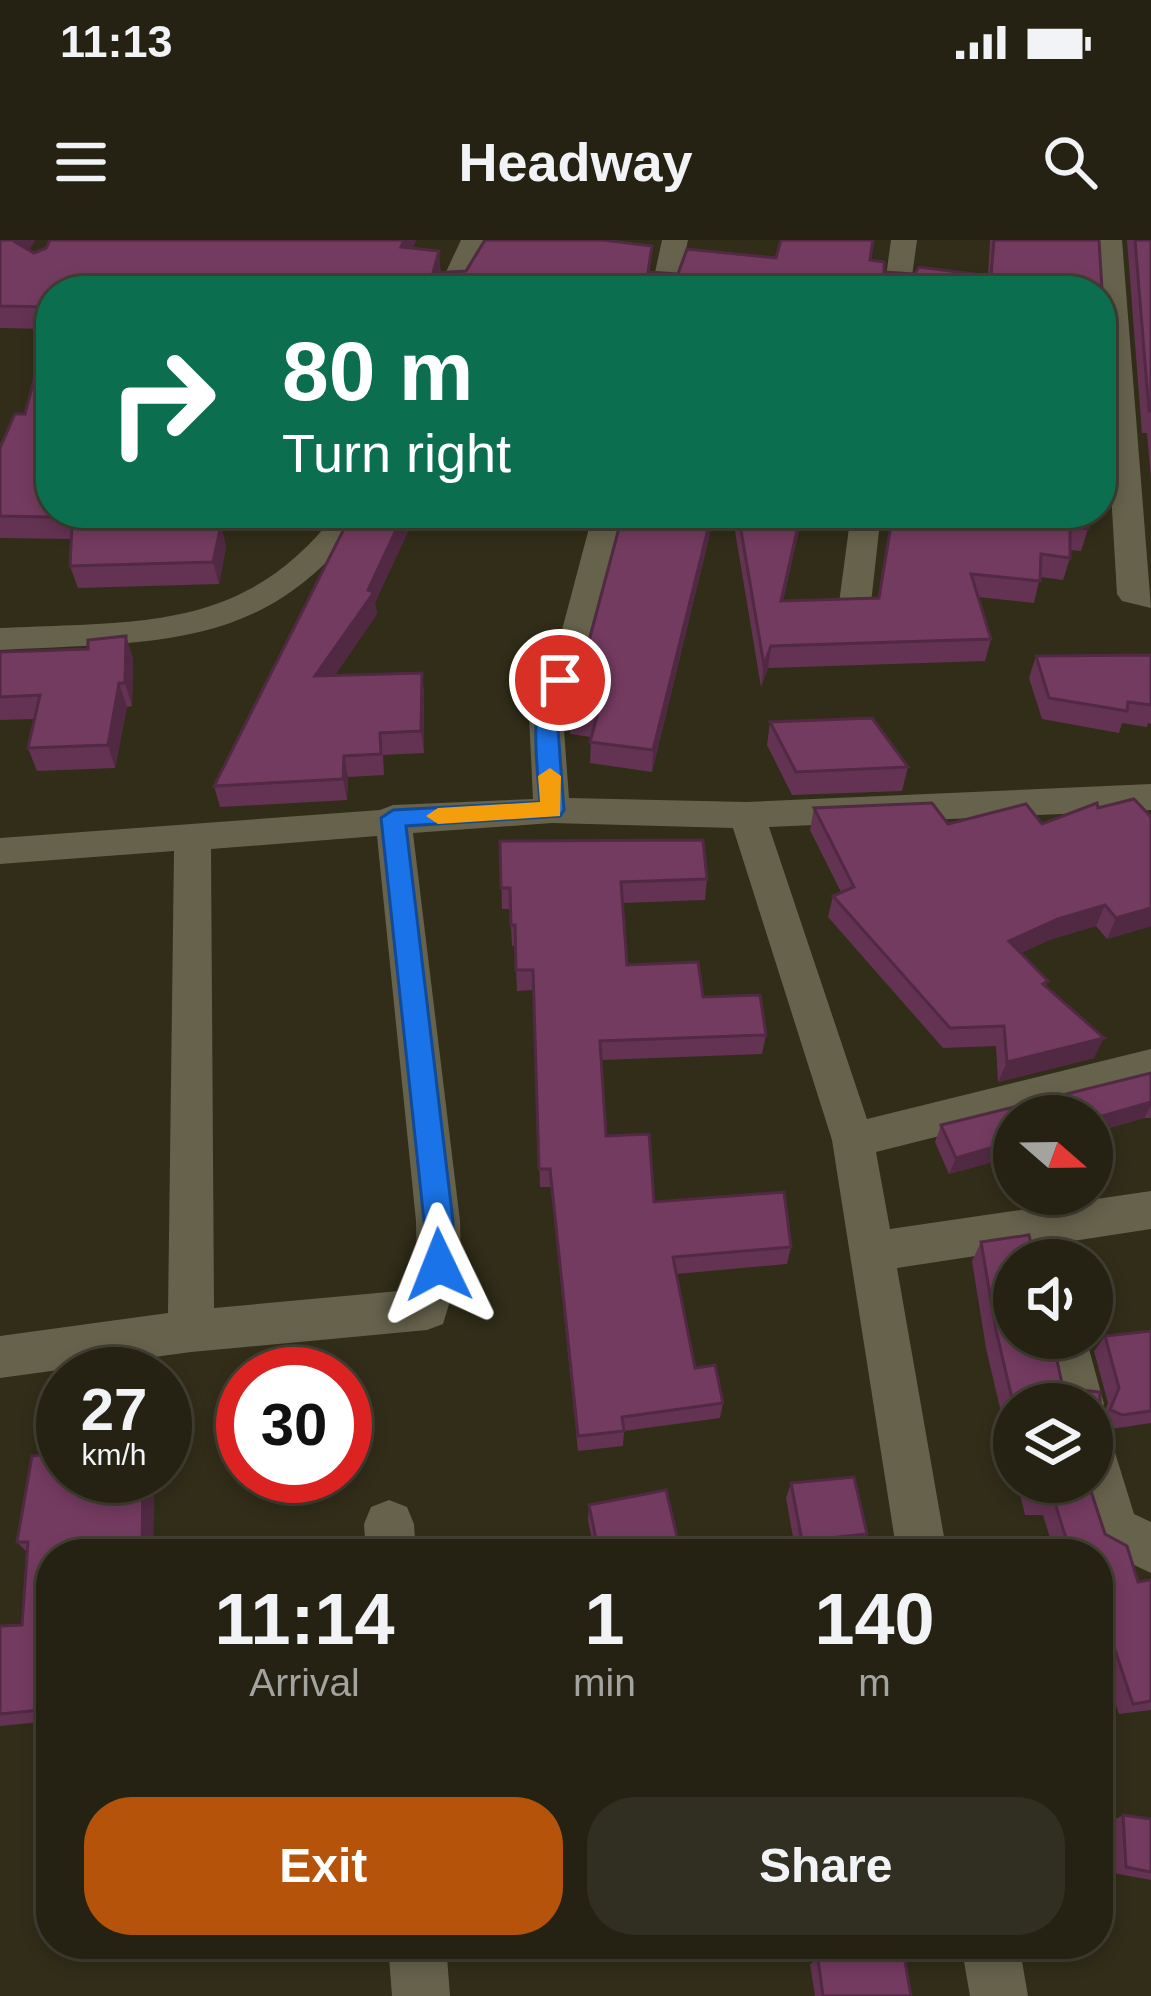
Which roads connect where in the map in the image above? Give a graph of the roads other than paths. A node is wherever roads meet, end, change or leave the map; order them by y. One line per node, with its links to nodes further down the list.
1 (474, 240): 5 (street)
2 (675, 240): 6 (street)
3 (904, 240): 7 (street)
4 (1109, 240): 8 (street)
5 (457, 276)
6 (667, 276)
7 (899, 276)
8 (1111, 276)
9 (1116, 343): 13 (street)
10 (343, 528): 15 (street)
11 (604, 528): 17 (street)
12 (864, 528): 14 (street)
13 (1151, 598)
14 (855, 603)
15 (0, 639)
16 (1151, 797): 18 (street)
17 (552, 810): 18 (street); 19 (street)
18 (747, 814): 23 (street)
19 (393, 818): 20 (street); 28 (street)
20 (194, 835): 21 (street); 28 (street)
21 (0, 851)
22 (1151, 1066): 23 (street)
23 (854, 1140): 27 (street)
24 (1151, 1210): 25 (street)
25 (1048, 1239)
26 (993, 1245): 27 (street)
27 (870, 1252): 31 (street)
28 (191, 1331): 29 (street)
29 (0, 1357)
30 (1107, 1503): 32 (street)
31 (919, 1539)
32 (1151, 1548)
33 (418, 1959): 35 (street)
34 (993, 1959): 36 (street)
35 (421, 1996)
36 (999, 1996)

